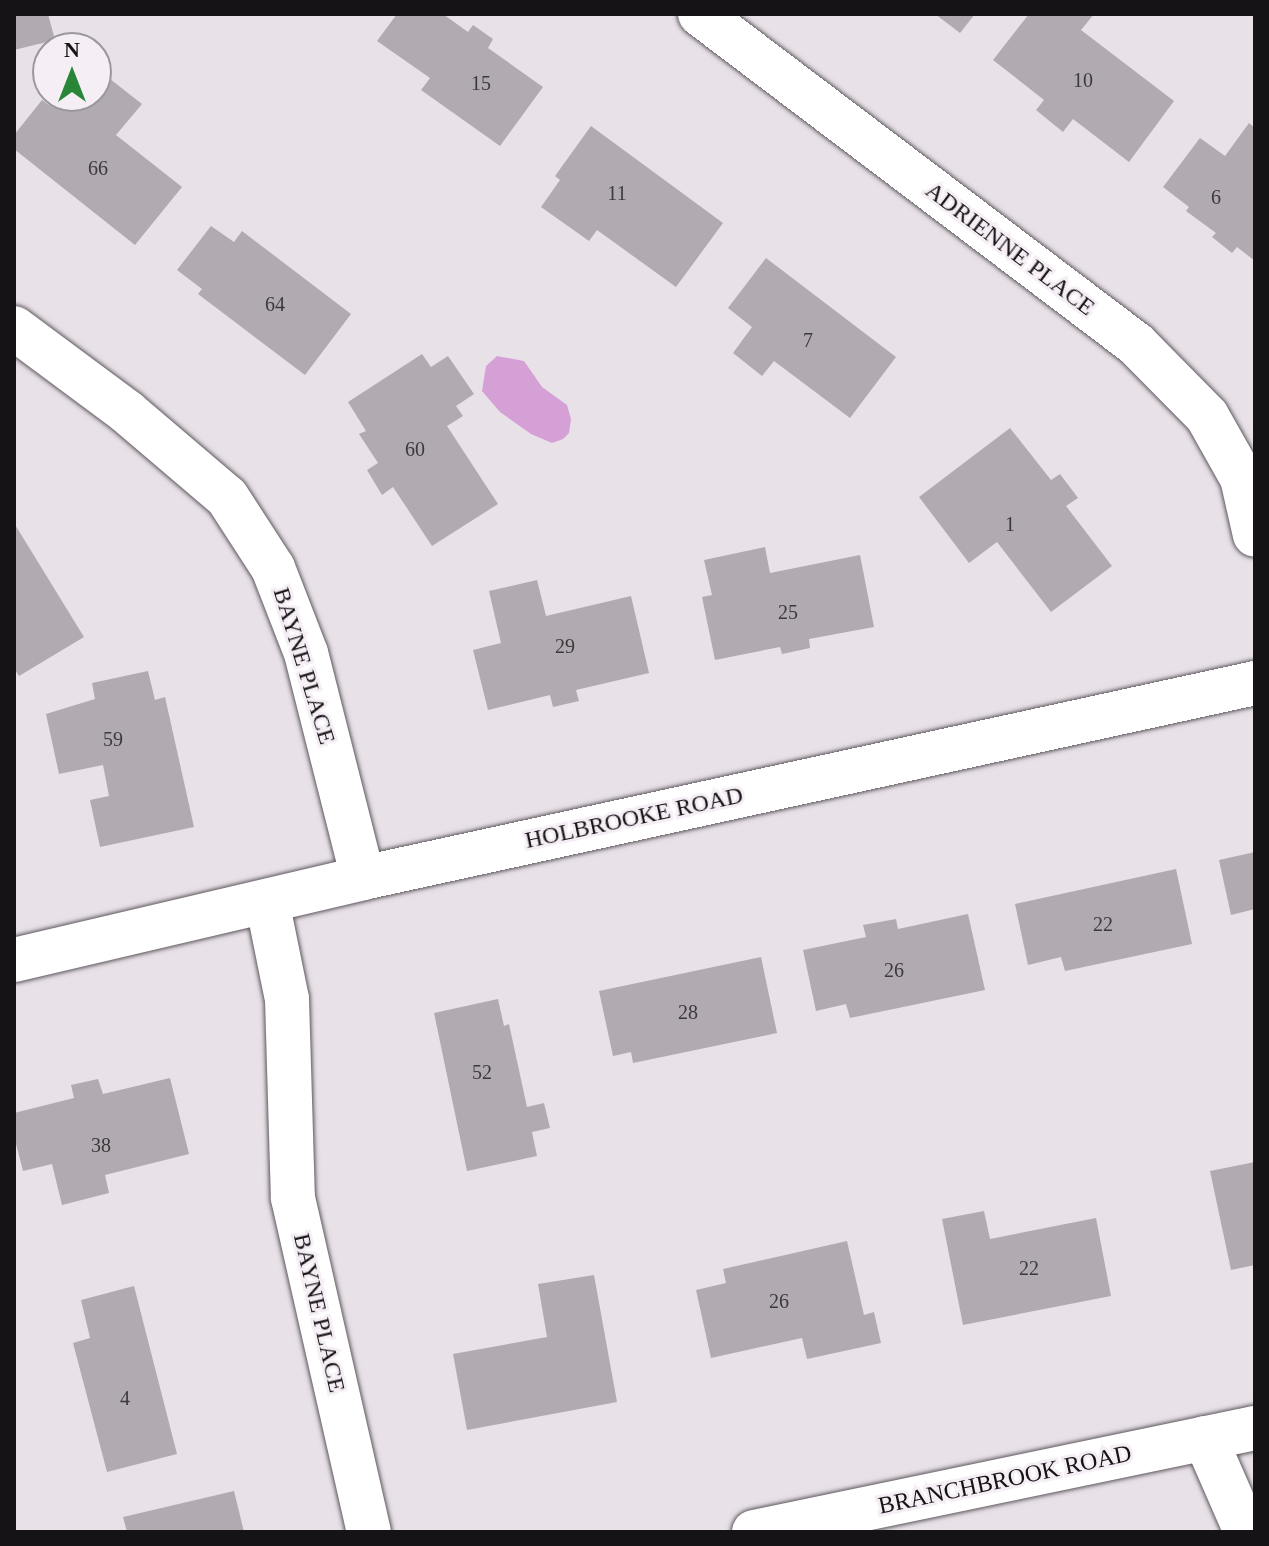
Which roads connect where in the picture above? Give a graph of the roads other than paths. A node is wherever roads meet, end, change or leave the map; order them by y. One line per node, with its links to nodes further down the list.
1 (700, 14): 3 (street, ADRIENNE PLACE)
2 (14, 328): 5 (street, BAYNE PLACE)
3 (1255, 535)
4 (1255, 683): 5 (street, HOLBROOKE ROAD)
5 (363, 878): 6 (street, HOLBROOKE ROAD)
6 (267, 901): 7 (street, HOLBROOKE ROAD); 10 (street, BAYNE PLACE)
7 (14, 960)
8 (1255, 1428): 9 (street, BRANCHBROOK ROAD)
9 (1205, 1438): 11 (street, BRANCHBROOK ROAD); 12 (street)
10 (369, 1532)
11 (754, 1532)
12 (1246, 1532)

